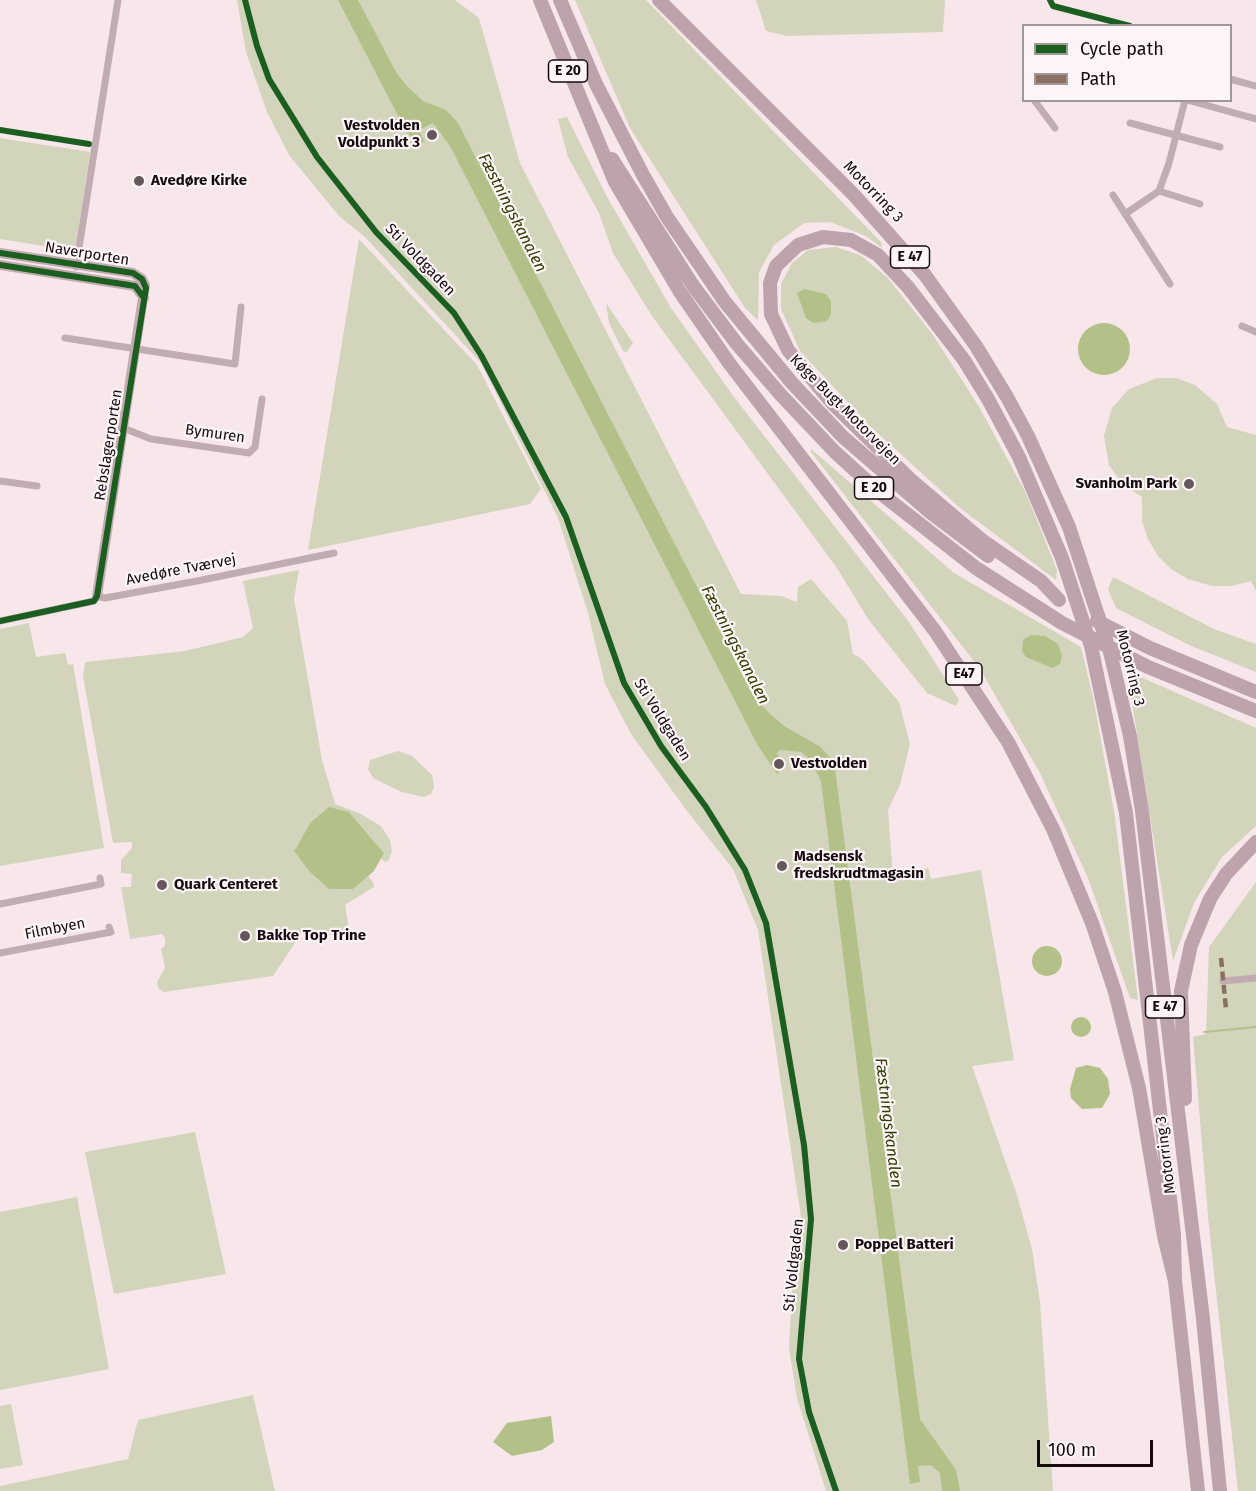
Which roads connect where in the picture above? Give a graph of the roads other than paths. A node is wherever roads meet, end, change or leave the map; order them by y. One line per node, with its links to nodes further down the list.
1 (118, 0): 21 (street)
2 (540, 0): 14 (highway, E 20)
3 (560, 0): 37 (highway, Køge Bugt Motorvejen / E 20)
4 (659, 0): 49 (highway, Motorring 3 / E 47)
5 (1232, 80): 6 (street)
6 (1256, 86)
7 (1036, 102): 12 (street)
8 (1185, 102): 13 (street)
9 (1193, 102): 10 (street)
10 (1256, 119)
11 (1130, 123): 13 (street)
12 (1055, 128)
13 (1176, 135): 15 (street); 16 (street)
14 (600, 140): 40 (highway, E 20); 48 (highway, Motorring 3 / E47)
15 (1220, 147)
16 (1159, 191): 18 (street); 19 (street)
17 (1113, 195): 19 (street)
18 (1200, 204)
19 (1125, 214): 24 (street)
20 (0, 252): 21 (street, Naverporten)
21 (77, 264): 23 (street); 25 (street, Naverporten)
22 (0, 265): 23 (street, Naverporten)
23 (75, 277): 25 (street, Naverporten)
24 (1170, 284)
25 (144, 298): 30 (street, Rebslagerporten)
26 (242, 307): 30 (street)
27 (1242, 326): 28 (street)
28 (1256, 332)
29 (65, 338): 30 (street)
30 (137, 348): 32 (street, Rebslagerporten)
31 (262, 399): 32 (street, Bymuren)
32 (123, 428): 36 (street, Rebslagerporten)
33 (0, 481): 34 (street)
34 (38, 486)
35 (334, 554): 36 (street, Avedøre Tværvej)
36 (97, 596): 38 (street, Avedøre Tværvej)
37 (1059, 600): 39 (highway, Køge Bugt Motorvejen / E 20); 48 (highway, E 47)
38 (0, 621)
39 (1256, 692)
40 (1256, 711)
41 (1256, 842): 49 (highway, E 47)
42 (100, 878): 43 (street)
43 (0, 904)
44 (109, 927): 45 (street, Filmbyen)
45 (0, 953)
46 (1256, 978): 47 (street)
47 (1223, 981)
48 (1175, 1281): 50 (highway, Motorring 3 / E 47)
49 (1203, 1319): 51 (highway, Motorring 3 / E 47)
50 (1198, 1491)
51 (1220, 1491)

